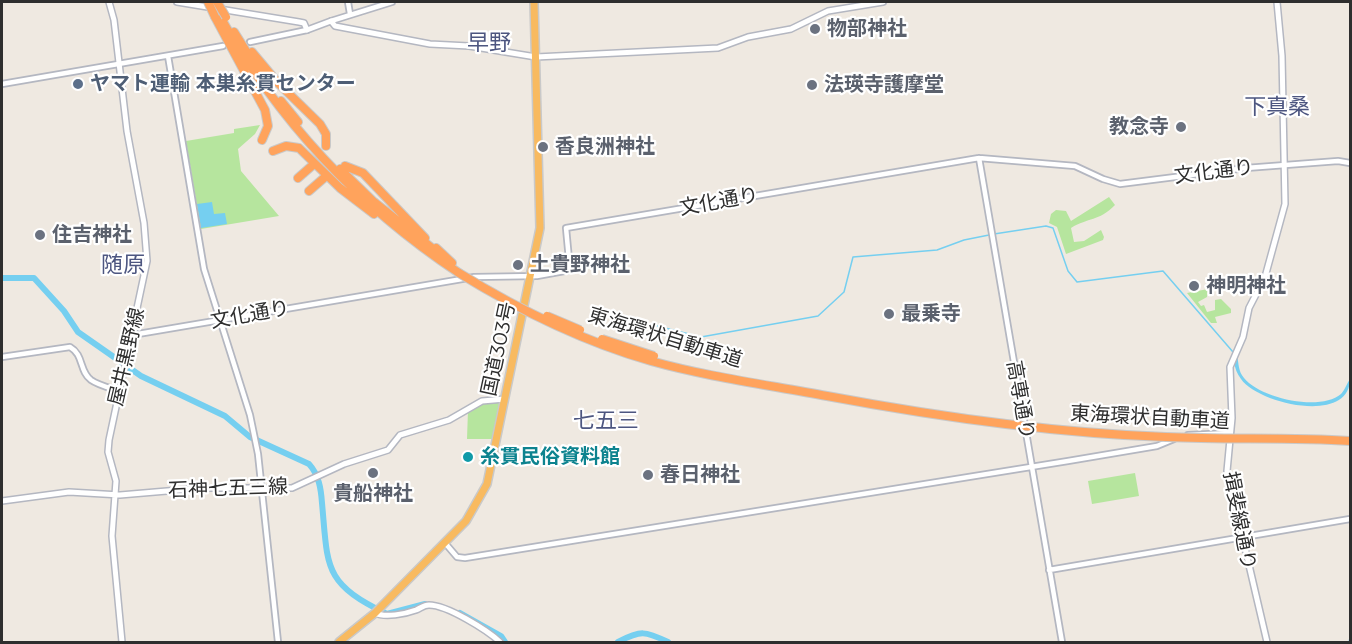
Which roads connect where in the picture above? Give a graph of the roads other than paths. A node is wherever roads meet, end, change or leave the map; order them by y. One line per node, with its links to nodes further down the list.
1 (109, 2): 19 (main road, 屋井黒野線)
2 (177, 2): 14 (main road)
3 (210, 2): 12 (highway, 東海環状自動車道, bridge)
4 (217, 2): 12 (highway, 東海環状自動車道, bridge)
5 (348, 2): 11 (street)
6 (392, 2): 10 (street)
7 (534, 2): 18 (highway, 国道303号)
8 (883, 2): 18 (main road)
9 (1277, 2): 27 (main road)
10 (370, 4): 11 (street)
11 (350, 14): 13 (street)
12 (220, 16): 21 (highway); 22 (highway); 32 (highway, 東海環状自動車道); 33 (highway, 東海環状自動車道)
13 (331, 21): 14 (main road); 18 (main road)
14 (307, 30): 15 (street)
15 (250, 42)
16 (223, 46): 17 (street)
17 (168, 56): 19 (street); 36 (street)
18 (536, 57): 35 (highway, 国道303号)
19 (118, 64): 20 (street); 37 (main road, 屋井黒野線)
20 (2, 84)
21 (262, 140)
22 (326, 146)
23 (273, 151): 32 (highway)
24 (979, 158): 27 (street, 文化通り); 35 (street, 文化通り); 43 (street, 高専通り)
25 (1350, 163): 27 (street, 文化通り)
26 (314, 164): 29 (highway)
27 (1284, 165): 41 (main road, 揖斐線通り)
28 (345, 166): 33 (highway)
29 (298, 178)
30 (324, 178): 31 (highway)
31 (309, 191)
32 (391, 224): 34 (highway, 東海環状自動車道)
33 (452, 263): 34 (highway, 東海環状自動車道)
34 (460, 271): 42 (highway, 東海環状自動車道, bridge)
35 (531, 276): 36 (street, 文化通り); 40 (highway, 国道303号)
36 (218, 321): 37 (street, 文化通り); 44 (street)
37 (132, 335): 39 (main road, 屋井黒野線)
38 (2, 357): 39 (street)
39 (119, 391): 45 (main road, 屋井黒野線)
40 (505, 399): 44 (main road, 石神七五三線); 49 (highway, 国道303号)
41 (1230, 433): 43 (street); 48 (main road, 揖斐線通り)
42 (1350, 441)
43 (1031, 467): 49 (street); 50 (street, 高専通り)
44 (262, 488): 45 (main road, 石神七五三線); 53 (street)
45 (116, 494): 46 (main road, 石神七五三線); 52 (main road, 屋井黒野線)
46 (2, 501)
47 (1350, 519): 48 (street)
48 (1241, 537): 50 (street); 57 (main road, 揖斐線通り)
49 (445, 543): 51 (highway, 国道303号)
50 (1049, 570): 56 (street, 高専通り)
51 (375, 613): 54 (highway, 国道303号); 55 (main road)
52 (122, 642)
53 (278, 642)
54 (339, 642)
55 (500, 642)
56 (1062, 642)
57 (1267, 642)

